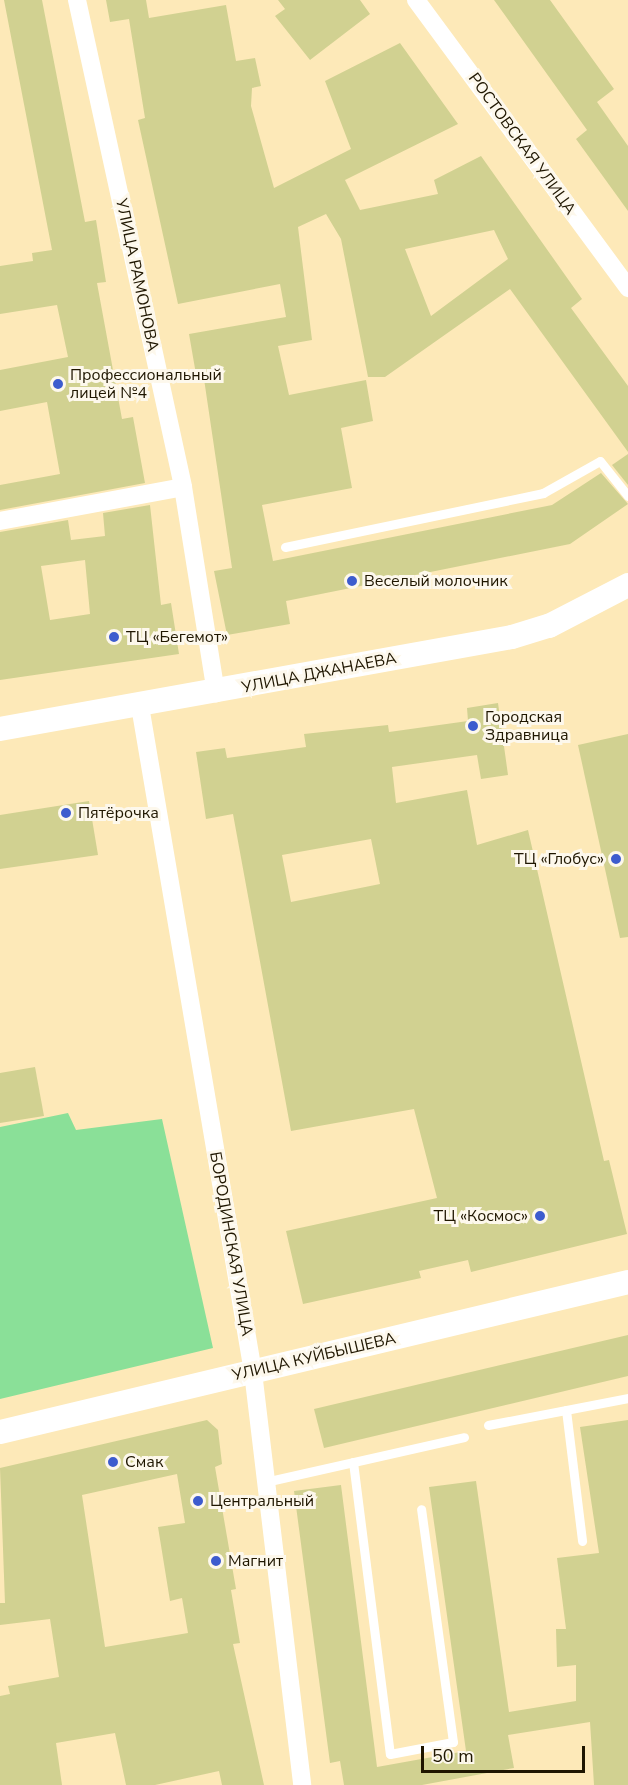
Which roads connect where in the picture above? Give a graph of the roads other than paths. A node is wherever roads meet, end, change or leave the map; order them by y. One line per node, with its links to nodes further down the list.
1 (77, 0): 4 (street, УЛИЦА РАМОНОВА)
2 (416, 0): 3 (street, РОСТОВСКАЯ УЛИЦА)
3 (628, 288)
4 (183, 487): 6 (street); 9 (street, УЛИЦА РАМОНОВА)
5 (628, 495): 7 (lane)
6 (0, 521)
7 (285, 547)
8 (628, 585): 9 (street, УЛИЦА ДЖАНАЕВА)
9 (216, 693): 10 (street, УЛИЦА ДЖАНАЕВА)
10 (140, 706): 11 (street, УЛИЦА ДЖАНАЕВА); 13 (street, БОРОДИНСКАЯ УЛИЦА)
11 (0, 729)
12 (628, 1282): 13 (street, УЛИЦА КУЙБЫШЕВА)
13 (253, 1372): 17 (street, УЛИЦА КУЙБЫШЕВА); 20 (street, БОРОДИНСКАЯ УЛИЦА)
14 (628, 1398): 15 (lane)
15 (566, 1410): 16 (lane); 22 (lane)
16 (488, 1425)
17 (0, 1432)
18 (464, 1437): 19 (lane)
19 (353, 1462): 20 (lane); 21 (lane)
20 (265, 1482): 23 (street, БОРОДИНСКАЯ УЛИЦА)
21 (421, 1509)
22 (582, 1541)
23 (302, 1785)

